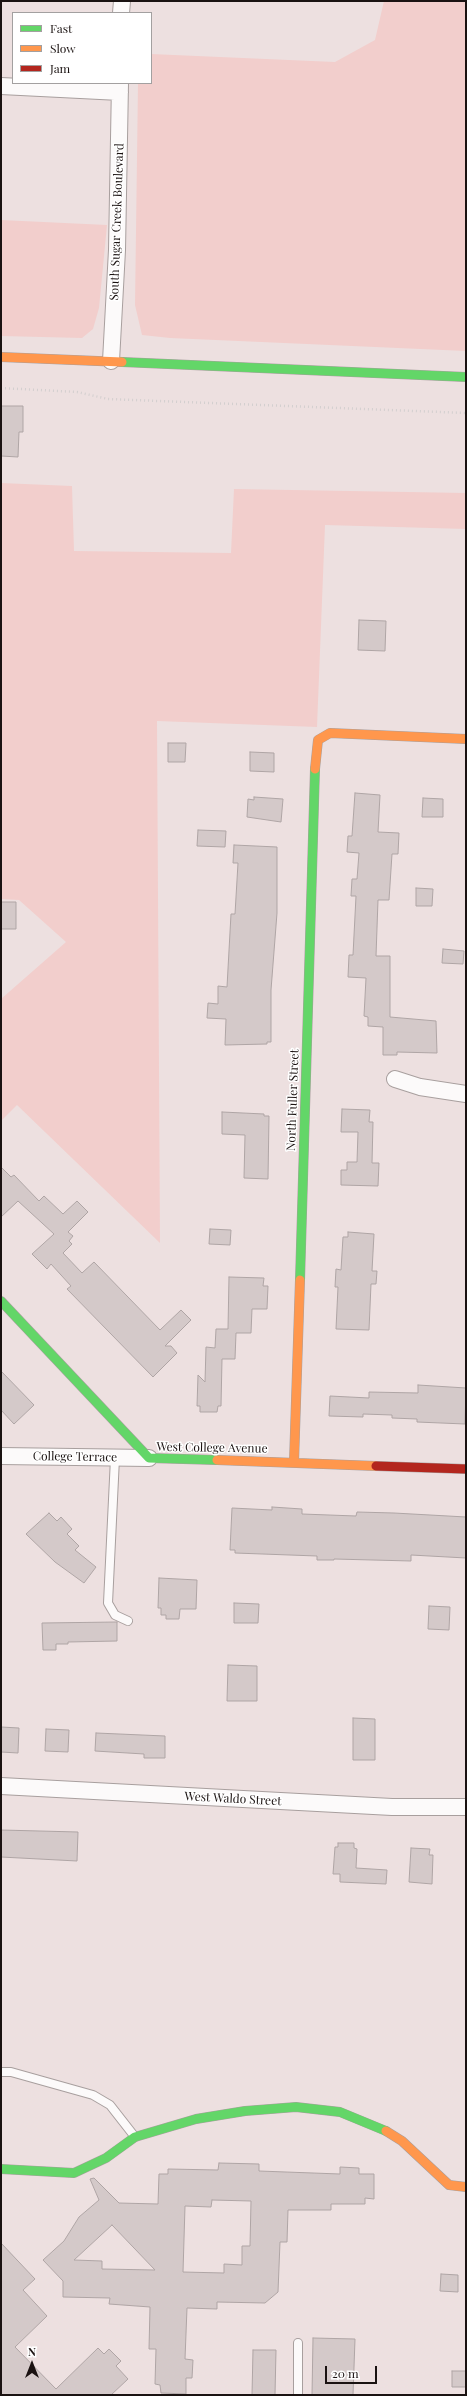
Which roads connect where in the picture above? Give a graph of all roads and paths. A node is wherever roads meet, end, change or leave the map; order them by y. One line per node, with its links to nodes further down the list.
1 (122, 1): 2 (street)
2 (122, 12)
3 (1, 86): 4 (street)
4 (120, 87): 6 (street, South Sugar Creek Boulevard)
5 (1, 357): 6 (street)
6 (111, 361): 7 (street)
7 (466, 377)
8 (1, 388): 9 (path)
9 (466, 413)
10 (466, 740): 17 (street, North Fuller Street)
11 (395, 1079): 12 (street)
12 (466, 1094)
13 (1, 1301): 16 (street, West College Avenue)
14 (1, 1456): 15 (street, College Terrace)
15 (115, 1458): 16 (street, College Terrace); 19 (lane)
16 (149, 1458): 17 (street, West College Avenue)
17 (294, 1462): 18 (street, West College Avenue)
18 (466, 1469)
19 (128, 1621)
20 (1, 1786): 21 (street, West Waldo Street)
21 (466, 1807)
22 (1, 2072): 23 (lane)
23 (135, 2137): 24 (street); 25 (street)
24 (1, 2169)
25 (466, 2187)
26 (298, 2343): 27 (lane)
27 (298, 2395)

